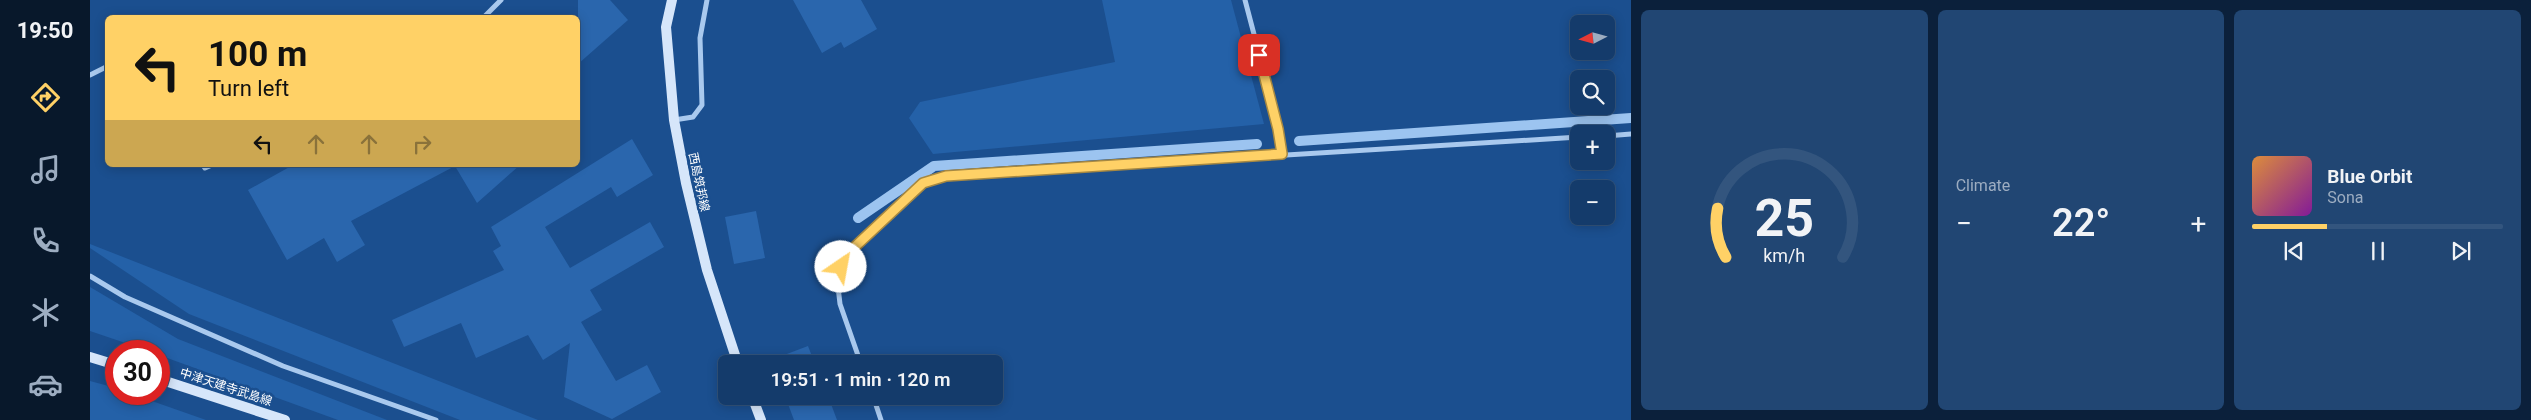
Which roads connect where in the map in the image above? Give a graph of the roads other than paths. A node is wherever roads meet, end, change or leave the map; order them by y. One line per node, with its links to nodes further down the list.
1 (501, 0): 5 (street)
2 (672, 0): 8 (main road, 西島筑邦線)
3 (707, 0): 8 (street)
4 (1245, 0): 12 (street)
5 (486, 15)
6 (105, 68): 7 (street)
7 (90, 75)
8 (674, 120): 14 (main road, 西島筑邦線)
9 (1631, 134): 10 (street)
10 (1615, 135)
11 (1570, 138): 12 (street)
12 (1282, 154): 15 (street)
13 (90, 276): 22 (street)
14 (735, 355)
15 (858, 355)
16 (90, 357): 17 (main road)
17 (105, 362)
18 (170, 383): 21 (main road, 中津天建寺武島線)
19 (756, 405): 23 (main road)
20 (876, 405): 24 (street)
21 (285, 420)
22 (436, 420)
23 (762, 420)
24 (881, 420)

